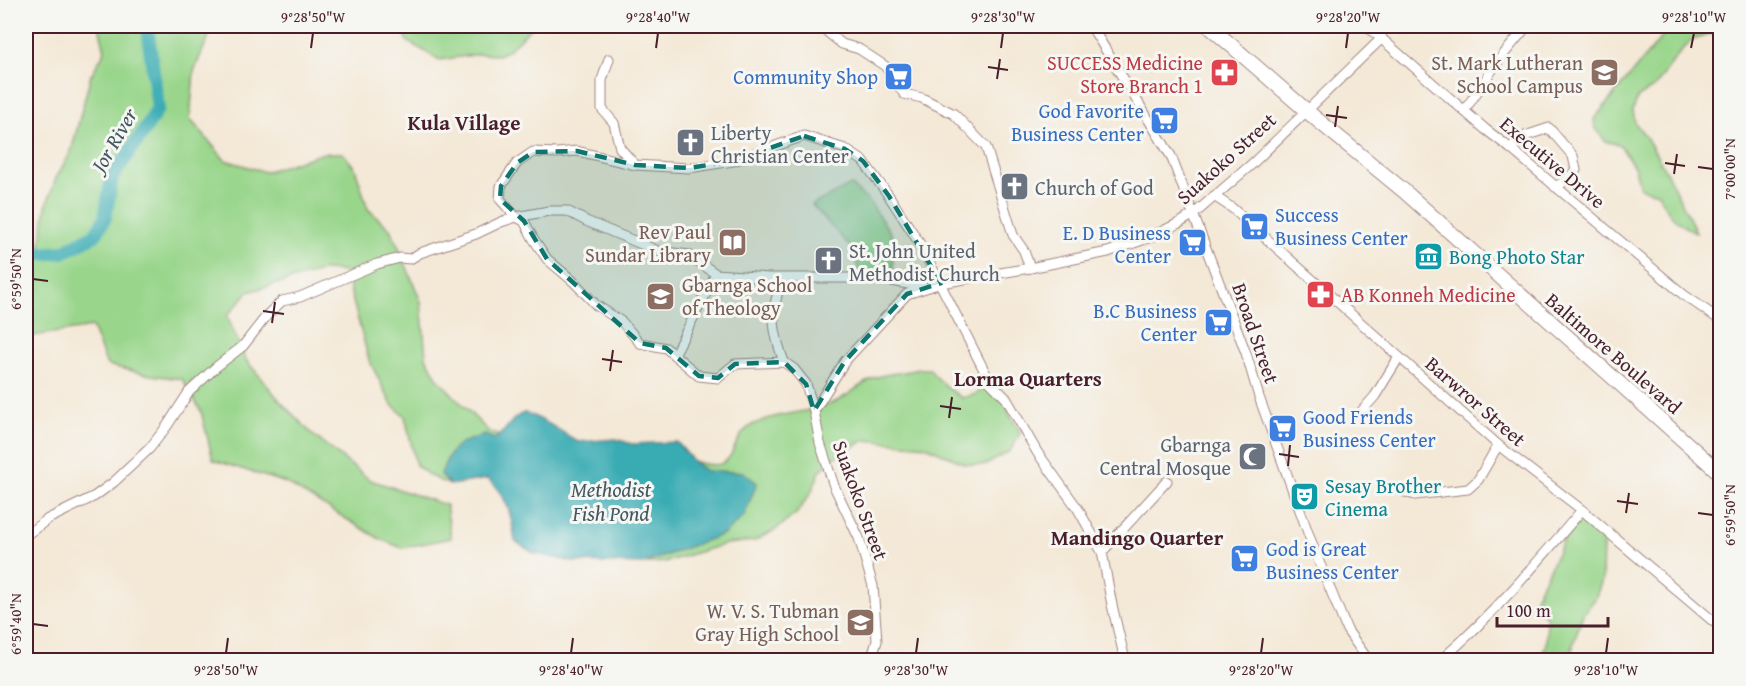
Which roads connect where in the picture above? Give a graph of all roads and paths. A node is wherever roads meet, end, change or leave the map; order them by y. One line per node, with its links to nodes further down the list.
1 (820, 26): 16 (street)
2 (1091, 26): 14 (street, Broad Street)
3 (1209, 26): 8 (highway, Baltimore Boulevard)
4 (1367, 26): 6 (street, Executive Drive)
5 (1527, 26): 9 (street)
6 (1382, 38): 8 (street, Suakoko Street); 9 (street, Executive Drive)
7 (609, 59): 11 (street)
8 (1306, 110): 13 (street, Suakoko Street); 28 (highway, Baltimore Boulevard)
9 (1464, 111): 10 (street, Executive Drive)
10 (1510, 148): 12 (street, Executive Drive); 12 (street)
11 (635, 165): 15 (street); 19 (street)
12 (1555, 187): 21 (street, Executive Drive)
13 (1214, 196): 14 (street, Suakoko Street); 23 (street, Barwror Street)
14 (1194, 214): 16 (street, Suakoko Street); 37 (street, Broad Street)
15 (516, 217): 17 (street); 22 (street); 32 (street)
16 (1030, 268): 19 (street, Suakoko Street)
17 (716, 274): 18 (street); 22 (street)
18 (782, 279): 20 (street); 24 (street)
19 (941, 283): 20 (street, Suakoko Street); 33 (street)
20 (924, 287): 25 (street, Suakoko Street)
21 (1720, 320)
22 (674, 355): 24 (street)
23 (1399, 357): 26 (street); 27 (street, Barwror Street)
24 (784, 362): 25 (street)
25 (814, 411): 35 (street, Suakoko Street)
26 (1361, 412)
27 (1497, 445): 30 (street); 31 (street, Barwror Street)
28 (1720, 474)
29 (1167, 481): 33 (street)
30 (1386, 486)
31 (1582, 510): 34 (street, Barwror Street); 38 (street)
32 (26, 535)
33 (1102, 552): 36 (street)
34 (1720, 627)
35 (871, 660)
36 (1125, 660)
37 (1368, 660)
38 (1440, 660)

